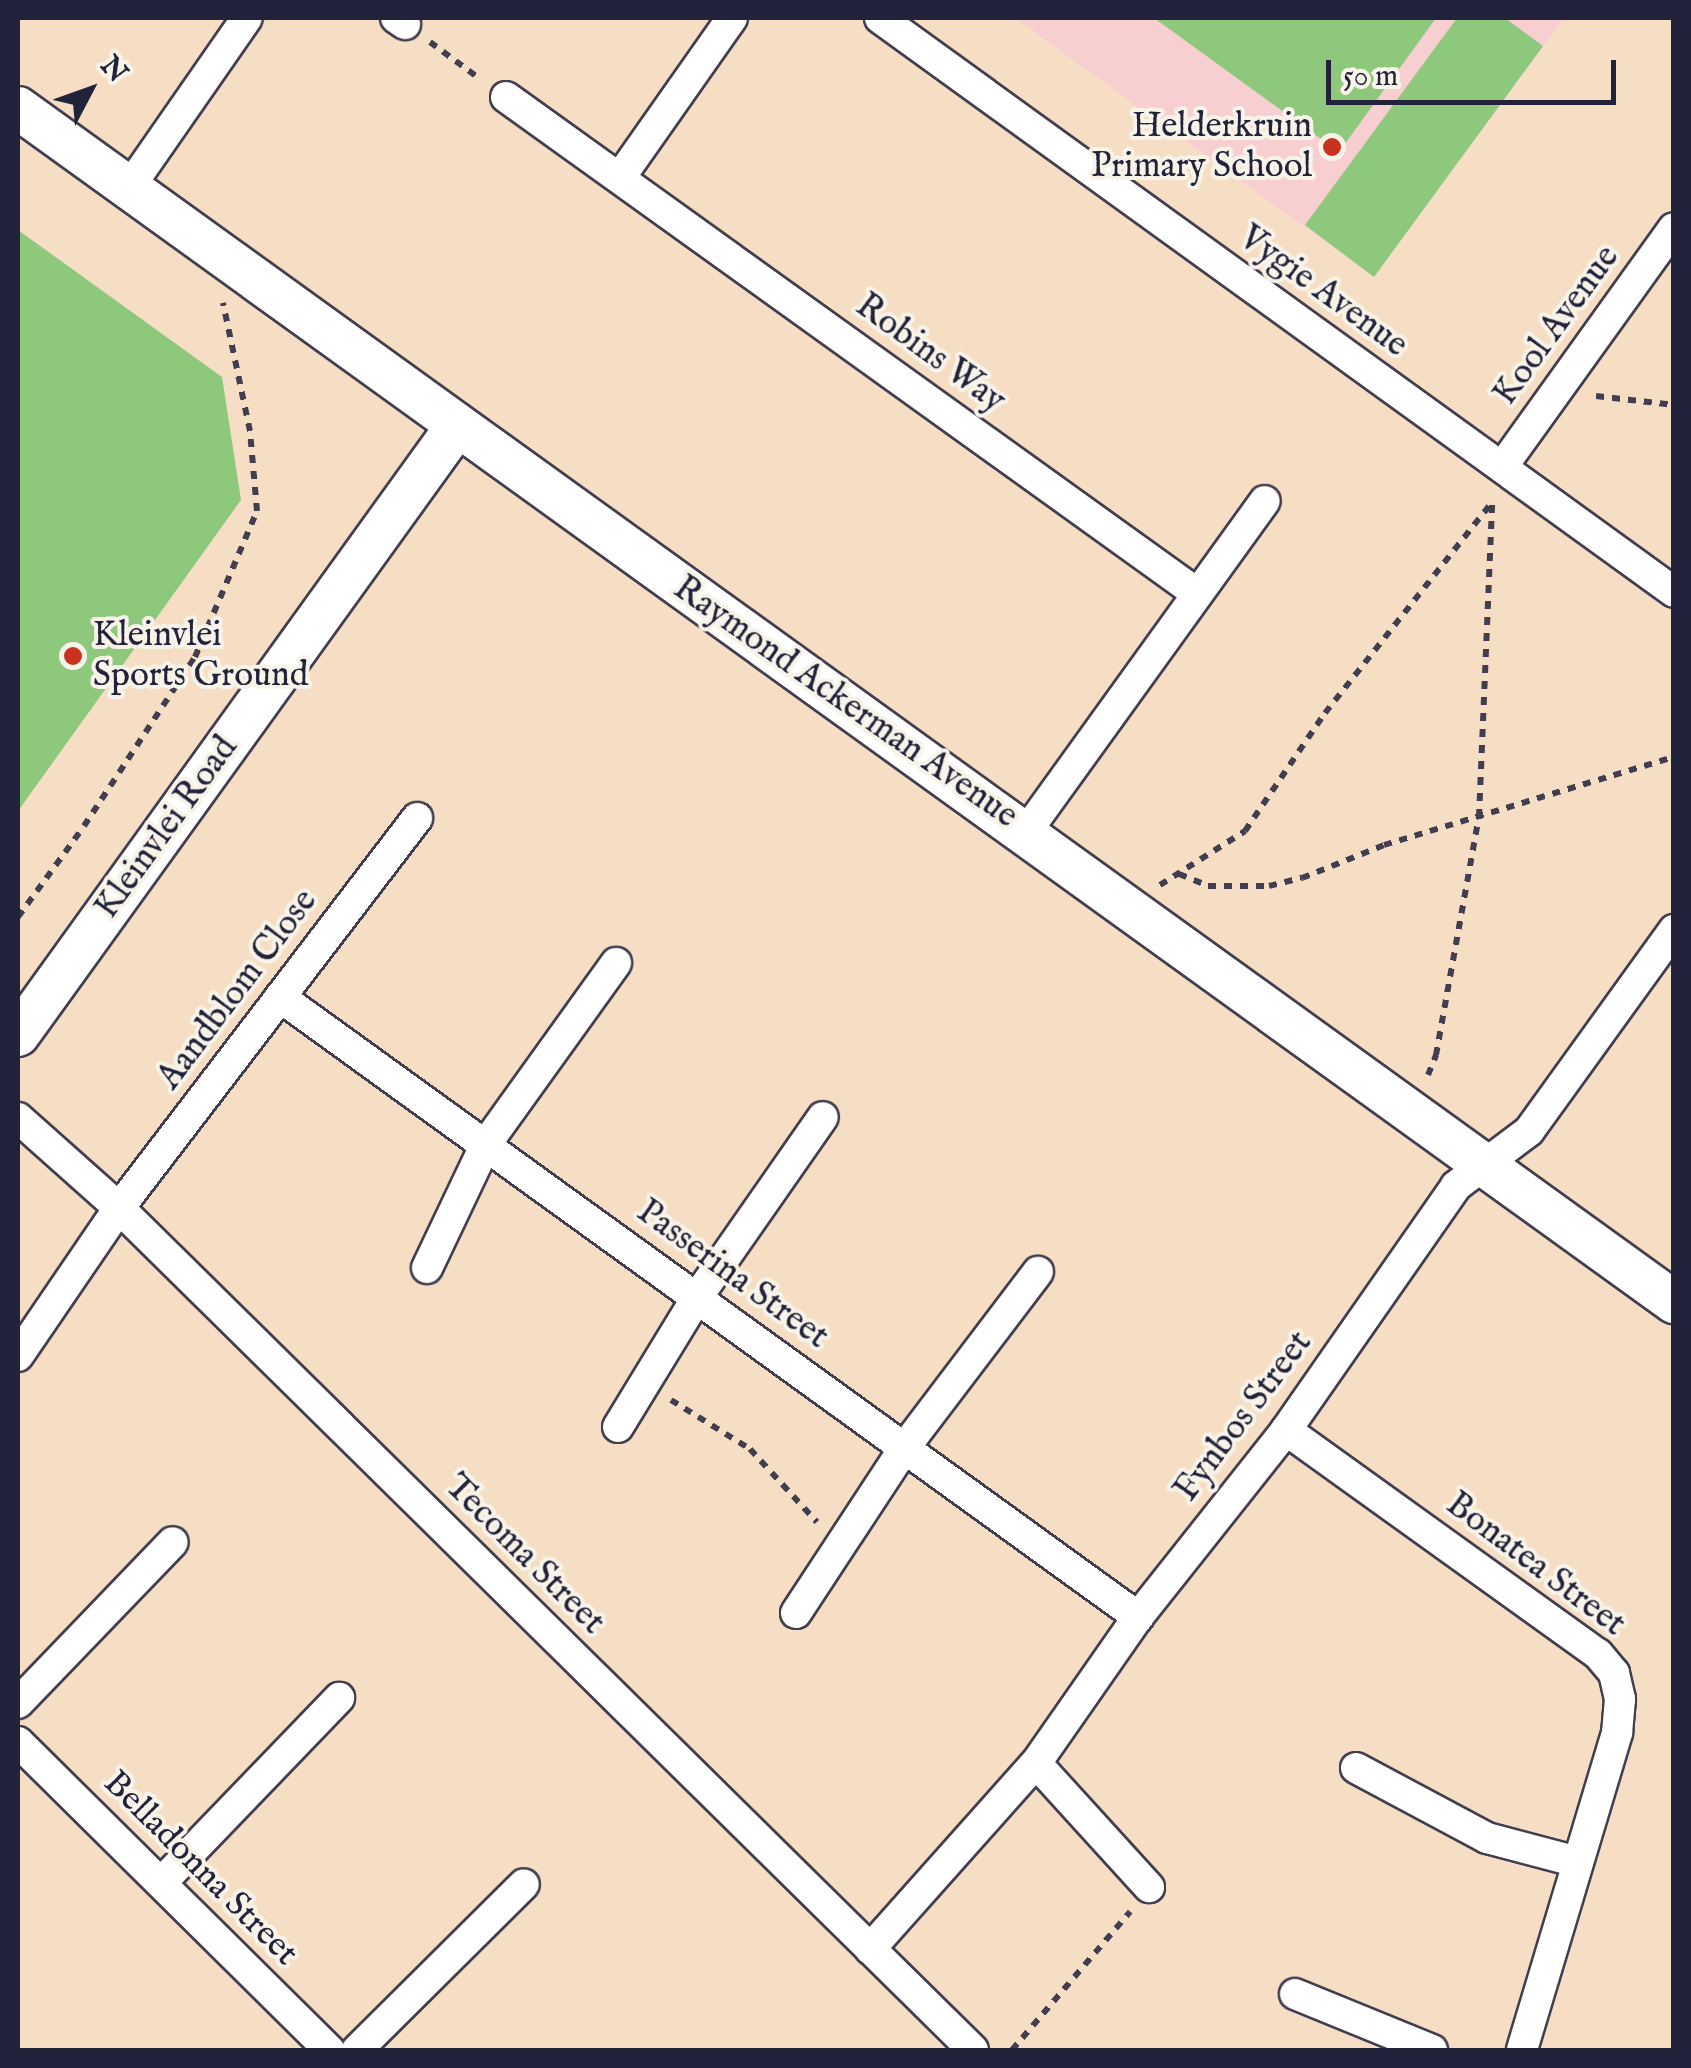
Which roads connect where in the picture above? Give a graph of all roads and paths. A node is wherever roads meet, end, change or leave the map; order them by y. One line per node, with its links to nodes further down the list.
1 (246, 18): 8 (street)
2 (732, 18): 7 (street)
3 (880, 18): 14 (street, Vygie Avenue)
4 (400, 21): 5 (path)
5 (506, 97): 7 (street, Robins Way)
6 (18, 108): 8 (street, Raymond Ackerman Avenue)
7 (620, 176): 17 (street, Robins Way)
8 (128, 190): 13 (street, Raymond Ackerman Avenue)
9 (1674, 228): 11 (street, Kool Avenue)
10 (221, 288): 25 (path)
11 (1554, 394): 12 (path); 14 (street, Kool Avenue)
12 (1674, 405)
13 (458, 426): 22 (street, Raymond Ackerman Avenue); 29 (street, Kleinvlei Road)
14 (1502, 468): 16 (path); 18 (street, Vygie Avenue)
15 (1265, 501): 17 (street)
16 (1492, 502): 20 (path); 23 (path)
17 (1195, 592): 22 (street)
18 (1674, 592)
19 (1674, 758): 20 (path)
20 (1479, 817): 23 (path); 30 (path)
21 (417, 818): 28 (street, Aandblom Close)
22 (1026, 832): 34 (street, Raymond Ackerman Avenue)
23 (1179, 874): 24 (path)
24 (1152, 889)
25 (18, 916)
26 (1674, 930): 34 (street, Fynbos Street)
27 (616, 963): 33 (street)
28 (280, 997): 33 (street, Passerina Street); 35 (street, Aandblom Close)
29 (18, 1035)
30 (1423, 1085)
31 (18, 1118): 35 (street, Tecoma Street)
32 (823, 1118): 38 (street)
33 (486, 1144): 36 (street); 38 (street, Passerina Street)
34 (1486, 1164): 39 (street, Raymond Ackerman Avenue); 43 (street, Fynbos Street)
35 (118, 1208): 40 (street); 58 (street, Tecoma Street)
36 (427, 1268)
37 (1038, 1272): 44 (street)
38 (698, 1296): 41 (street); 44 (street, Passerina Street)
39 (1673, 1301)
40 (18, 1356)
41 (644, 1385): 42 (street); 46 (path)
42 (618, 1427)
43 (1286, 1430): 48 (street, Fynbos Street); 54 (street, Bonatea Street)
44 (905, 1446): 46 (street); 48 (street, Passerina Street)
45 (173, 1542): 50 (street)
46 (841, 1545): 47 (street)
47 (796, 1613)
48 (1138, 1617): 52 (street, Fynbos Street)
49 (339, 1698): 55 (street)
50 (18, 1703)
51 (18, 1742): 55 (street, Belladonna Street)
52 (1036, 1763): 57 (street); 58 (street, Fynbos Street)
53 (1356, 1768): 54 (street)
54 (1578, 1862): 65 (street, Bonatea Street)
55 (161, 1883): 60 (street, Belladonna Street)
56 (524, 1884): 61 (street)
57 (1149, 1888): 63 (path)
58 (870, 1949): 62 (street, Tecoma Street)
59 (1295, 1994): 64 (street)
60 (329, 2050)
61 (357, 2050)
62 (973, 2050)
63 (1012, 2050)
64 (1432, 2050)
65 (1522, 2050)

